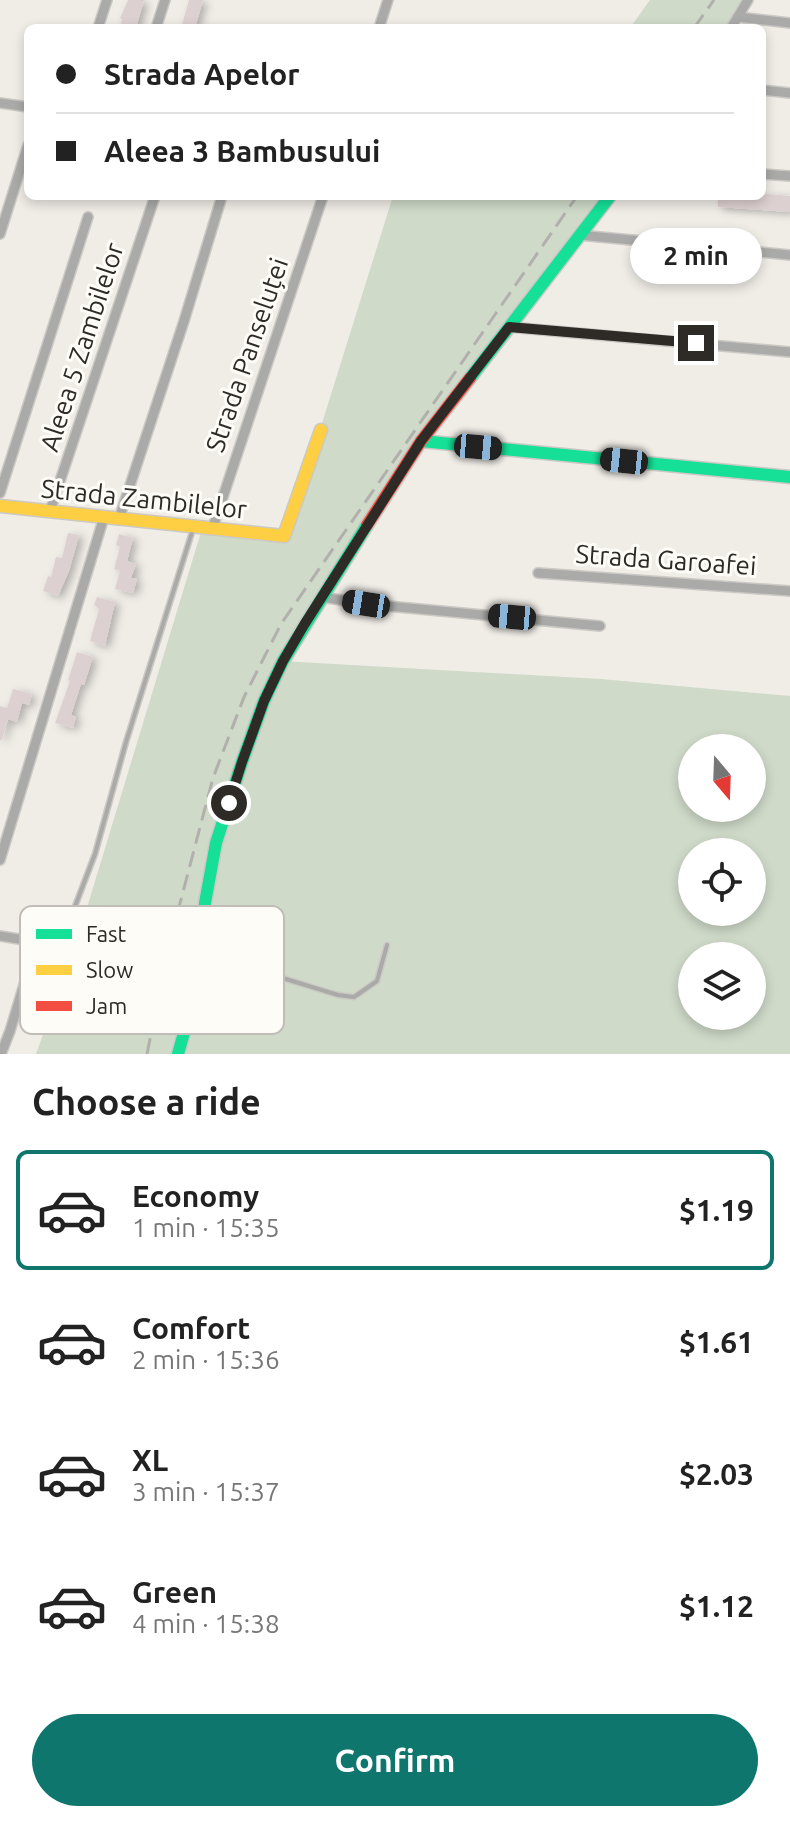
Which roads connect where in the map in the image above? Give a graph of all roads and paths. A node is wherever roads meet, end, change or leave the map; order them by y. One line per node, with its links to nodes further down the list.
1 (107, 0): 7 (street)
2 (165, 0): 8 (street)
3 (388, 0): 9 (street)
4 (748, 0): 5 (street)
5 (738, 17): 6 (street); 10 (street)
6 (790, 23)
7 (99, 24)
8 (157, 24)
9 (380, 24)
10 (734, 24)
11 (766, 90): 12 (street)
12 (790, 93)
13 (0, 103): 14 (street)
14 (24, 106)
15 (24, 158): 23 (street)
16 (766, 174): 17 (street)
17 (790, 176)
18 (154, 200): 33 (street, Aleea 5 Zambilelor)
19 (221, 200): 35 (street)
20 (322, 200): 37 (street, Strada Panseluței)
21 (607, 200): 24 (street)
22 (88, 217): 31 (street)
23 (0, 234)
24 (579, 235): 25 (street); 26 (street)
25 (790, 255)
26 (509, 327): 27 (street); 29 (street)
27 (790, 352)
28 (321, 430): 37 (street, Strada Zambilelor)
29 (421, 441): 30 (street); 40 (street)
30 (790, 477)
31 (0, 493)
32 (0, 506): 33 (street, Strada Zambilelor)
33 (50, 511): 34 (street, Strada Zambilelor)
34 (104, 517): 35 (street, Strada Zambilelor); 42 (street)
35 (119, 519): 36 (street, Strada Zambilelor)
36 (193, 526): 37 (street, Strada Zambilelor); 43 (lane)
37 (213, 527)
38 (538, 573): 39 (street, Strada Garoafei)
39 (790, 591)
40 (322, 597): 41 (street); 44 (street)
41 (600, 626)
42 (0, 860)
43 (75, 906)
44 (205, 906)
45 (0, 936): 46 (street)
46 (20, 939)
47 (387, 945): 48 (lane)
48 (284, 978)
49 (20, 998): 51 (street)
50 (184, 1034): 52 (street)
51 (1, 1054)
52 (178, 1054)

